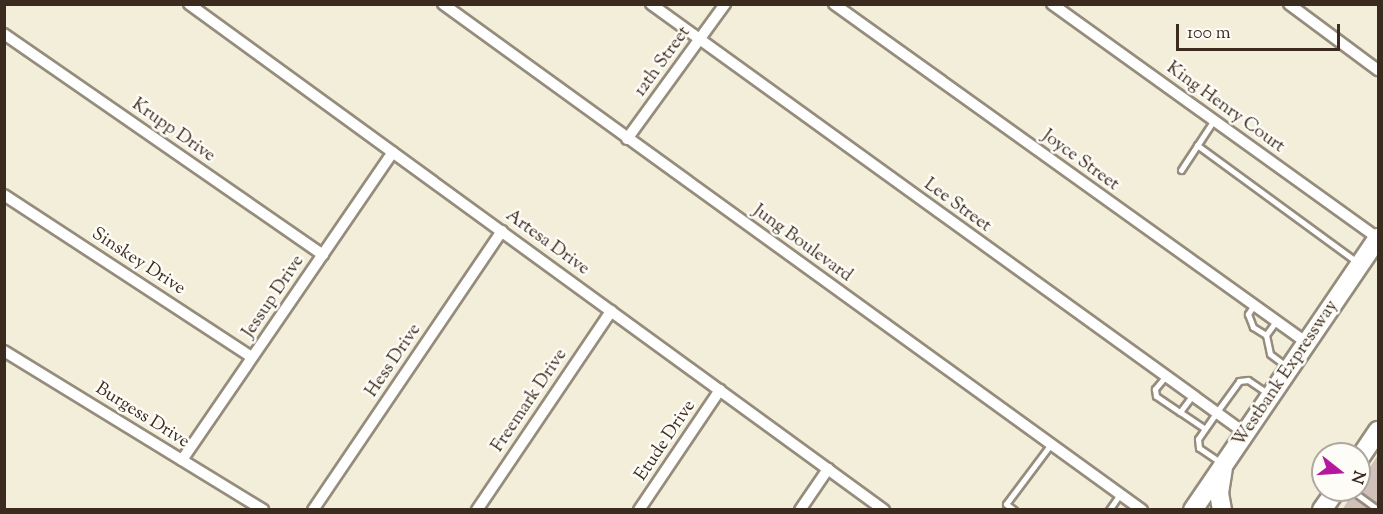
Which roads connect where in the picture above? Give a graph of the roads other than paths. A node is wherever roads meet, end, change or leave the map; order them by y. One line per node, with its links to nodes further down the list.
1 (189, 4): 14 (street, Artesa Drive)
2 (443, 4): 12 (street, Jung Boulevard)
3 (651, 4): 9 (street, Lee Street)
4 (725, 4): 9 (street, 12th Street)
5 (834, 4): 21 (street, Joyce Street)
6 (1052, 4): 11 (street, King Henry Court)
7 (1289, 4): 10 (street)
8 (4, 34): 19 (street, Krupp Drive)
9 (700, 40): 12 (street, 12th Street); 29 (street, Lee Street)
10 (1378, 70)
11 (1214, 120): 13 (lane); 18 (street, King Henry Court)
12 (627, 139): 37 (street, Jung Boulevard)
13 (1197, 145): 15 (lane); 20 (lane)
14 (393, 152): 17 (street, Artesa Drive); 19 (street, Jessup Drive)
15 (1181, 170)
16 (4, 195): 27 (street, Sinskey Drive)
17 (502, 231): 22 (street, Artesa Drive); 43 (street, Hess Drive)
18 (1378, 238): 20 (highway, Westbank Expressway)
19 (323, 255): 27 (street, Jessup Drive)
20 (1361, 264): 25 (highway, Westbank Expressway)
21 (1254, 305): 23 (street, Joyce Street); 24 (lane)
22 (611, 311): 30 (street, Artesa Drive); 44 (street, Freemark Drive)
23 (1276, 321): 24 (lane); 25 (street, Joyce Street)
24 (1266, 335): 28 (lane)
25 (1307, 343): 28 (highway, Westbank Expressway)
26 (4, 351): 38 (street, Burgess Drive)
27 (252, 357): 38 (street, Jessup Drive)
28 (1289, 369): 31 (highway, Westbank Expressway)
29 (1165, 376): 32 (street, Lee Street); 33 (lane)
30 (720, 390): 40 (street, Artesa Drive); 45 (street, Etude Drive)
31 (1271, 395): 34 (lane); 36 (highway, Westbank Expressway)
32 (1192, 396): 33 (lane); 34 (street, Lee Street)
33 (1180, 411): 35 (lane)
34 (1216, 412): 35 (lane); 36 (street, Lee Street)
35 (1205, 429): 39 (lane)
36 (1245, 433): 39 (highway, Westbank Expressway)
37 (1051, 444): 41 (street, Jung Boulevard); 48 (lane)
38 (182, 460): 42 (street, Burgess Drive)
39 (1224, 465): 51 (highway, Westbank Expressway); 52 (highway)
40 (828, 468): 46 (street); 47 (street, Artesa Drive)
41 (1120, 494): 49 (lane); 50 (street, Jung Boulevard)
42 (262, 510)
43 (313, 510)
44 (477, 510)
45 (639, 510)
46 (800, 510)
47 (884, 510)
48 (1014, 510)
49 (1109, 510)
50 (1142, 510)
51 (1193, 510)
52 (1222, 510)

